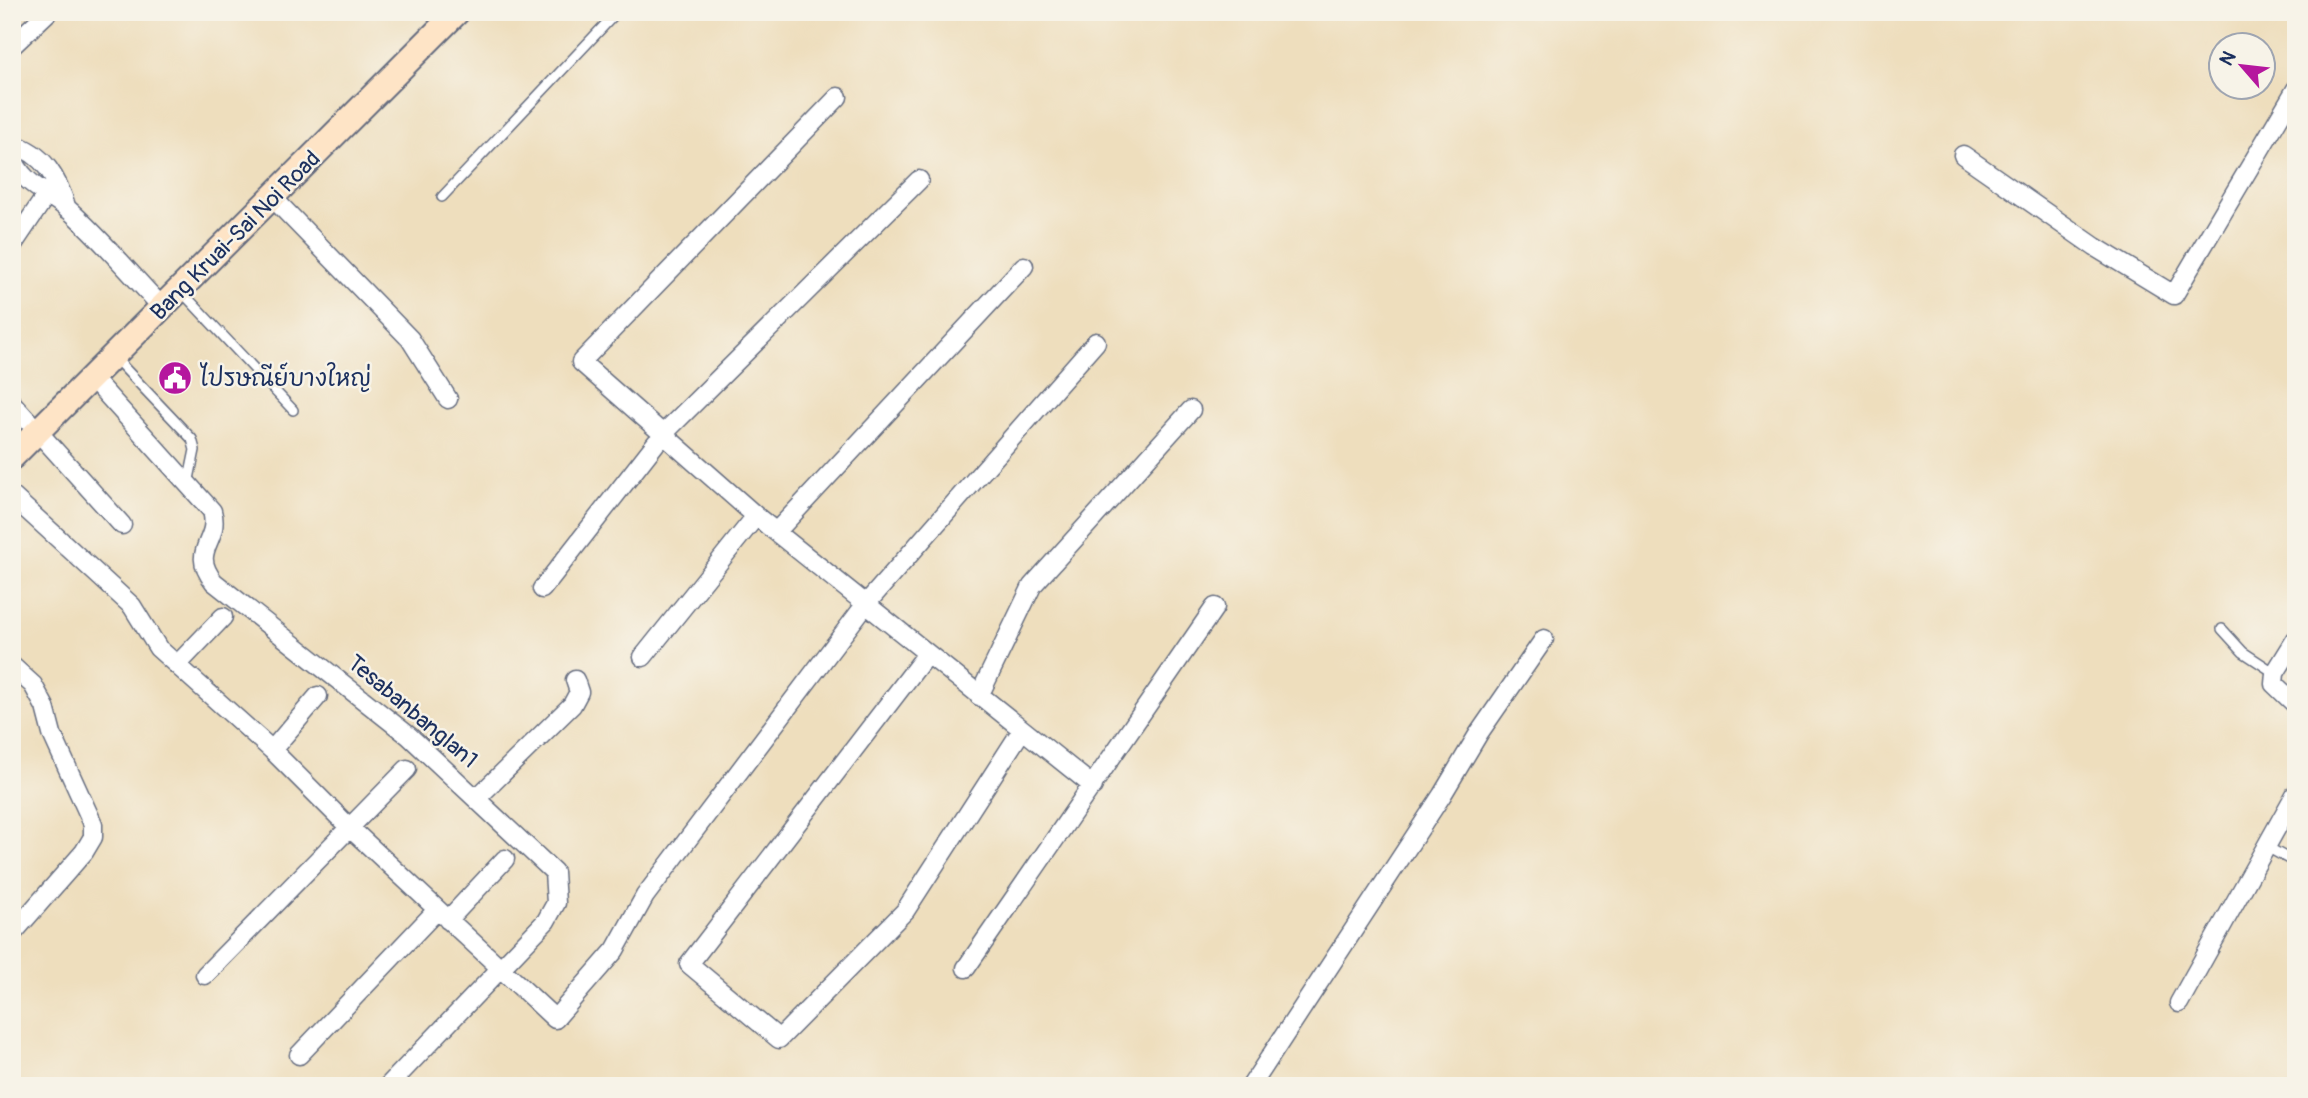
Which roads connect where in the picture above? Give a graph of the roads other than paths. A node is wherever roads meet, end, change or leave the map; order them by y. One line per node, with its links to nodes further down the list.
1 (48, 12): 4 (street)
2 (617, 12): 13 (lane)
3 (454, 13): 14 (street, Bang Kruai-Sai Noi Road)
4 (12, 46)
5 (2296, 89): 9 (street)
6 (838, 97): 28 (street)
7 (12, 144): 10 (street)
8 (12, 155): 12 (street)
9 (1963, 155)
10 (58, 180): 12 (street); 15 (street)
11 (919, 180): 28 (street)
12 (44, 194): 15 (street); 16 (street)
13 (442, 197)
14 (272, 198): 18 (street, Bang Kruai-Sai Noi Road); 23 (street)
15 (68, 209): 19 (street)
16 (12, 246)
17 (1024, 266): 34 (street)
18 (180, 290): 19 (street, Bang Kruai-Sai Noi Road); 25 (lane)
19 (163, 308): 21 (street, Bang Kruai-Sai Noi Road)
20 (1096, 342): 36 (street)
21 (114, 356): 22 (street, Bang Kruai-Sai Noi Road); 30 (lane)
22 (92, 378): 27 (street, Bang Kruai-Sai Noi Road); 30 (street, Tesabanbanglan1)
23 (448, 399)
24 (12, 403): 27 (street)
25 (293, 410)
26 (1191, 410): 49 (street)
27 (39, 431): 29 (street, Bang Kruai-Sai Noi Road); 33 (street)
28 (663, 434): 32 (street); 35 (street)
29 (12, 457)
30 (188, 484): 56 (street, Tesabanbanglan1)
31 (12, 496): 44 (street)
32 (756, 516): 34 (street); 43 (street)
33 (122, 526)
34 (776, 532): 36 (street)
35 (542, 589)
36 (865, 605): 42 (street); 64 (street)
37 (1215, 607): 54 (street)
38 (223, 617): 44 (street)
39 (2222, 629): 46 (lane)
40 (1544, 639): 69 (street)
41 (2296, 639): 46 (street)
42 (927, 654): 49 (street); 51 (street)
43 (643, 657)
44 (177, 665): 52 (street)
45 (12, 666): 62 (street)
46 (2275, 673): 50 (street)
47 (575, 680): 56 (street)
48 (318, 696): 52 (street)
49 (979, 696): 51 (street)
50 (2296, 705)
51 (1022, 730): 54 (street)
52 (272, 750): 57 (street)
53 (407, 768): 57 (street)
54 (1093, 786): 63 (street)
55 (2296, 793): 58 (street)
56 (478, 797): 64 (street, Tesabanbanglan1)
57 (349, 827): 61 (street); 65 (street)
58 (2267, 847): 60 (lane); 66 (street)
59 (505, 859): 61 (street)
60 (2296, 863)
61 (443, 915): 64 (street); 67 (street)
62 (12, 934)
63 (966, 968)
64 (500, 969): 68 (street, Tesabanbanglan1)
65 (205, 975)
66 (2179, 1003)
67 (299, 1055)
68 (388, 1086)
69 (1251, 1086)

